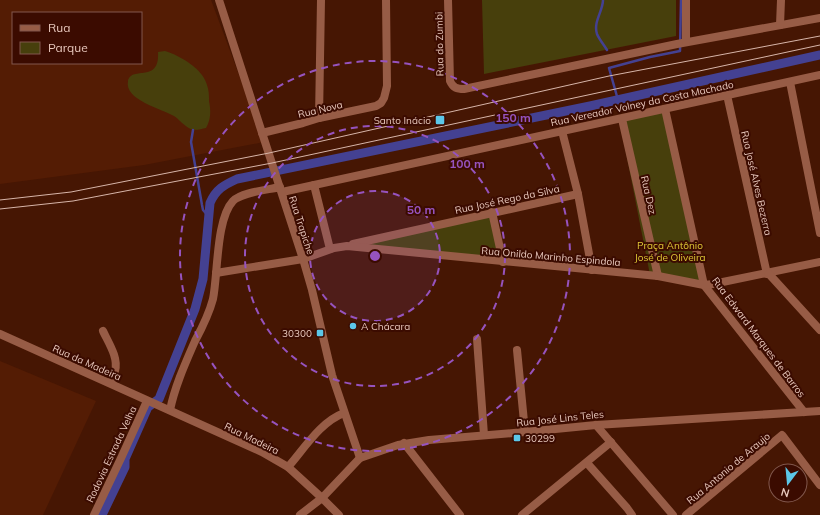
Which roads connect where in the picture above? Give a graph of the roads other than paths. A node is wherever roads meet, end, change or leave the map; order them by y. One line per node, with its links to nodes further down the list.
1 (219, 0): 17 (street, Rua Trapiche)
2 (321, 0): 14 (street)
3 (386, 0): 14 (street, Rua Nova)
4 (448, 0): 9 (street, Rua do Zumbi)
5 (686, 0): 9 (street)
6 (781, 0): 8 (street)
7 (820, 18): 8 (street)
8 (780, 25): 9 (street)
9 (682, 43)
10 (820, 75): 11 (street, Rua Vereador Volney da Costa Machado)
11 (790, 82): 12 (street, Rua Vereador Volney da Costa Machado); 22 (street)
12 (727, 95): 13 (street, Rua Vereador Volney da Costa Machado); 30 (street, Rua José Alves Bezerra)
13 (665, 109): 15 (street, Rua Vereador Volney da Costa Machado); 32 (street, Rua Edward Marques de Barros)
14 (319, 118): 17 (street, Rua Nova)
15 (622, 119): 16 (street, Rua Vereador Volney da Costa Machado); 31 (street, Rua Dez)
16 (562, 131): 18 (street, Rua Vereador Volney da Costa Machado); 20 (street)
17 (262, 133): 19 (street, Rua Trapiche)
18 (314, 185): 19 (street, Rua Vereador Volney da Costa Machado); 24 (street)
19 (280, 186): 25 (street, Rua Trapiche); 29 (street, Rua Vereador Volney da Costa Machado)
20 (578, 194): 21 (street, Rua José Rego da Silva); 28 (street)
21 (492, 212): 23 (street, Rua José Rego da Silva); 26 (street)
22 (820, 233)
23 (347, 246): 24 (street, Rua Onildo Marinho Espindola); 26 (street, Rua Onildo Marinho Espindola)
24 (330, 249): 25 (street, Rua Onildo Marinho Espindola)
25 (303, 259): 29 (street, Rua Onildo Marinho Espindola); 43 (street, Rua Trapiche)
26 (503, 262): 28 (street, Rua Onildo Marinho Espindola)
27 (820, 262): 30 (street, Rua Onildo Marinho Espindola)
28 (592, 270): 31 (street, Rua Onildo Marinho Espindola)
29 (216, 273): 40 (street, Rua Vereador Volney da Costa Machado)
30 (768, 274): 32 (street, Rua Onildo Marinho Espindola); 33 (street)
31 (658, 276): 32 (street, Rua Onildo Marinho Espindola)
32 (704, 285): 42 (street, Rua Edward Marques de Barros)
33 (820, 330)
34 (103, 331): 38 (street)
35 (0, 334): 38 (street, Rua da Madeira)
36 (477, 340): 46 (street)
37 (518, 350): 45 (street)
38 (111, 384): 39 (street, Rua da Madeira)
39 (148, 401): 40 (street, Rua da Madeira); 55 (street, Rodovia Estrada Velha)
40 (168, 409): 51 (street, Rua Madeira)
41 (820, 411): 42 (street, Rua José Lins Teles)
42 (804, 412): 44 (street, Rua José Lins Teles)
43 (344, 413): 49 (street, Rua Trapiche); 51 (street)
44 (596, 424): 45 (street, Rua José Lins Teles); 47 (street)
45 (524, 432): 46 (street, Rua José Lins Teles)
46 (484, 435): 48 (street, Rua José Lins Teles)
47 (611, 442): 50 (street); 60 (street)
48 (404, 443): 49 (street, Rua José Lins Teles); 57 (street)
49 (360, 458): 53 (street, Rua José Lins Teles)
50 (587, 463): 58 (street); 59 (street)
51 (288, 467): 53 (street, Rua Madeira)
52 (820, 485): 61 (street, Rua Antonio de Araujo)
53 (322, 498): 54 (street, Rua Madeira); 56 (street, Rua José Lins Teles)
54 (337, 514)
55 (94, 515)
56 (300, 515)
57 (460, 515)
58 (522, 515)
59 (632, 515)
60 (673, 515)
61 (686, 515)

